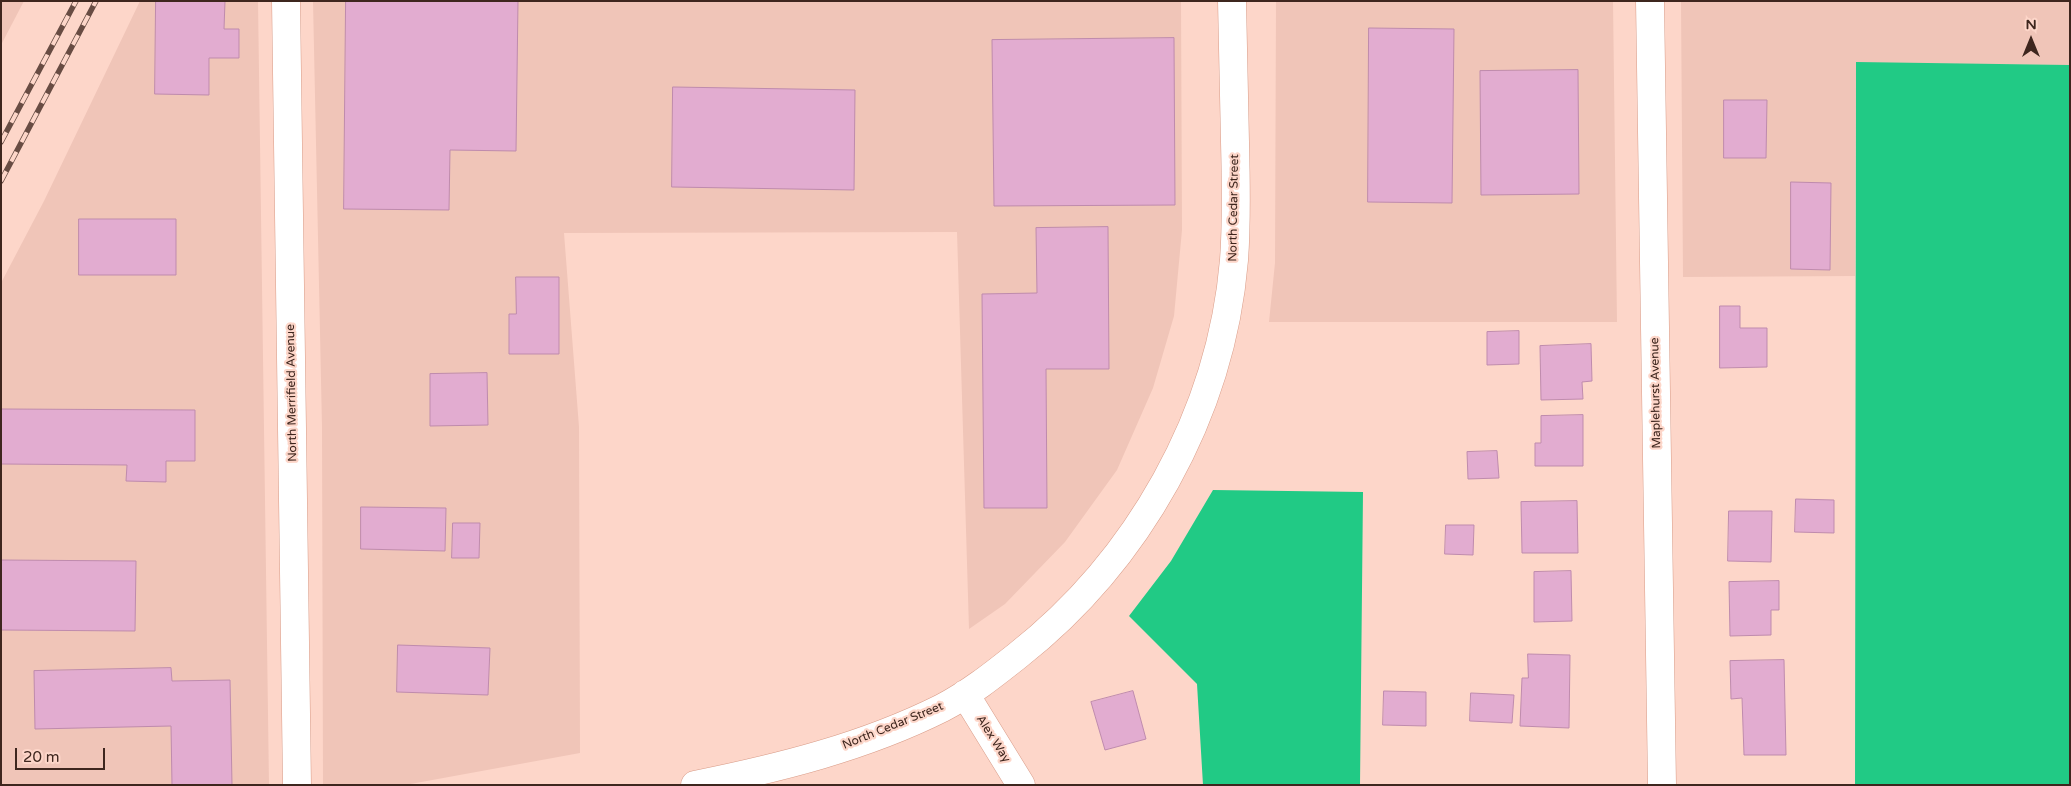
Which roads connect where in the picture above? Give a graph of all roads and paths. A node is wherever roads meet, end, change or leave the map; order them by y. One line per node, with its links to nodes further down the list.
1 (286, 1): 5 (street, North Merrifield Avenue)
2 (1232, 1): 4 (street, North Cedar Street)
3 (1650, 1): 8 (street, Maplehurst Avenue)
4 (965, 694): 6 (street, North Cedar Street); 7 (street, Alex Way)
5 (296, 785)
6 (695, 785)
7 (1022, 785)
8 (1662, 785)

